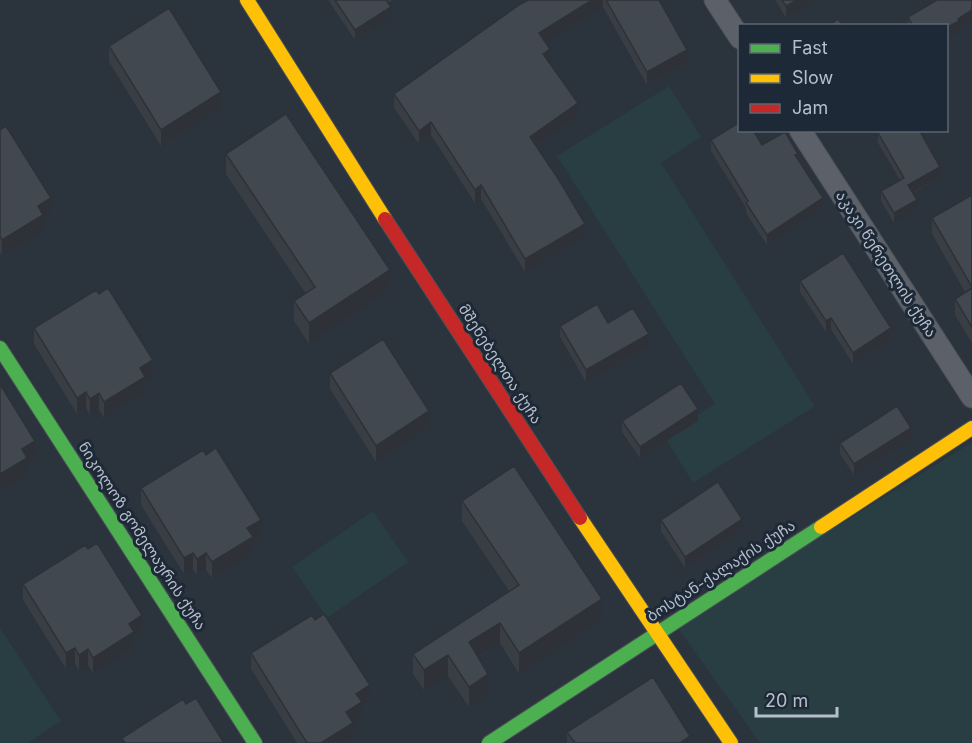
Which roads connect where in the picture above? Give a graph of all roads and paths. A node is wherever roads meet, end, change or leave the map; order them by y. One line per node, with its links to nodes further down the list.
1 (247, 0): 8 (street, მშენებელთა ქუჩა)
2 (715, 0): 3 (street)
3 (738, 35)
4 (801, 132): 6 (street, აკაკი წერეთლის ქუჩა)
5 (0, 348): 9 (street, ნიკოლოზ გომელაურის ქუჩა)
6 (972, 397)
7 (972, 428): 8 (street, ბოსტან-ქალაქის ქუჩა)
8 (657, 633): 10 (street, ბოსტან-ქალაქის ქუჩა); 11 (street, მშენებელთა ქუჩა)
9 (255, 743)
10 (489, 743)
11 (731, 743)

